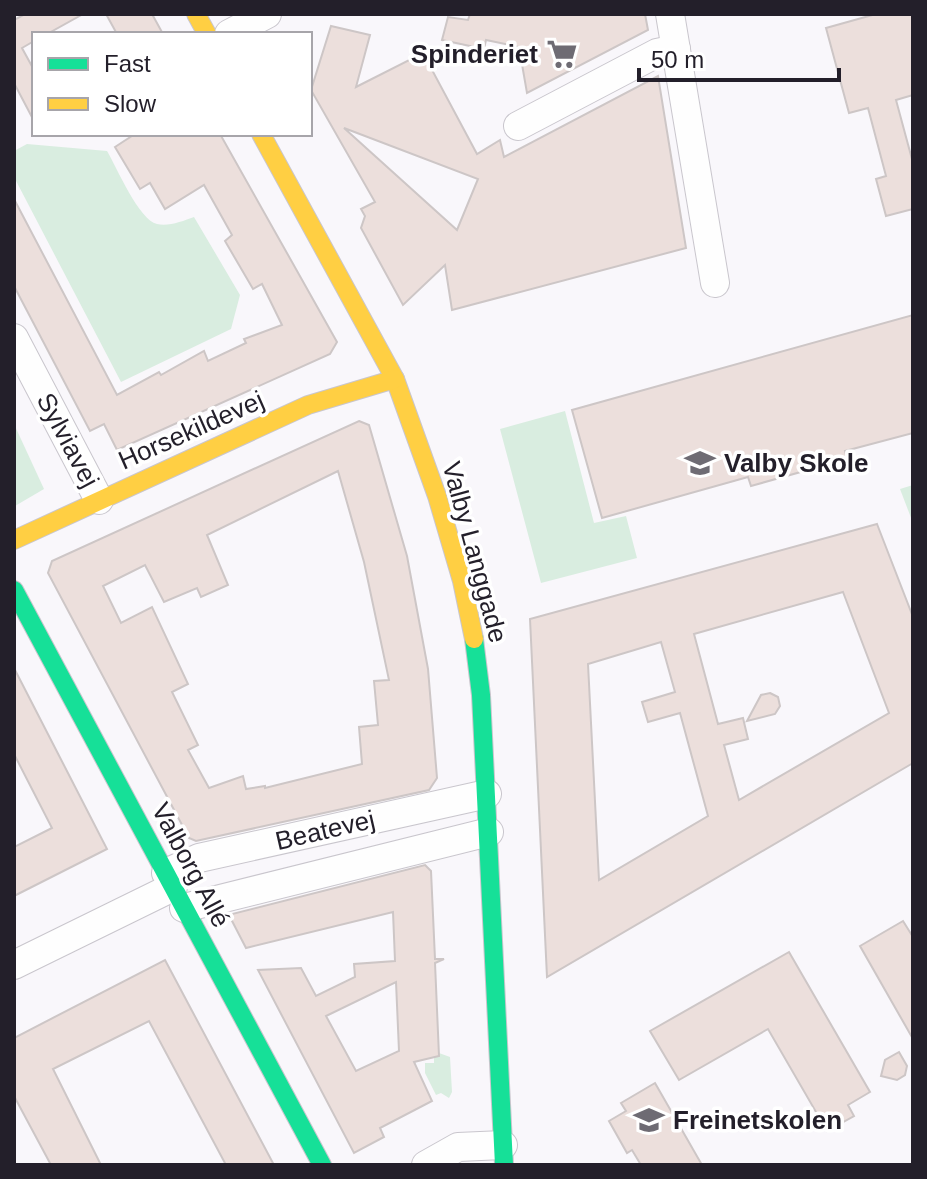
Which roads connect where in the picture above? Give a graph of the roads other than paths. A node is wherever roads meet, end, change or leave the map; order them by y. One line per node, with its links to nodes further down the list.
1 (196, 14): 4 (street)
2 (267, 14): 5 (street)
3 (670, 14): 6 (street)
4 (206, 32)
5 (233, 32)
6 (676, 49): 7 (street); 9 (street)
7 (518, 126)
8 (262, 136): 11 (street, Valby Langgade)
9 (715, 283)
10 (14, 338): 12 (street, Sylviavej)
11 (395, 379): 12 (street, Horsekildevej); 15 (street, Valby Langgade)
12 (99, 500): 13 (street, Horsekildevej)
13 (14, 540)
14 (14, 590): 17 (street, Valborg Allé)
15 (487, 794): 16 (street, Valby Langgade); 17 (street, Beatevej)
16 (489, 832): 17 (street, Beatevej); 19 (street, Valby Langgade)
17 (174, 889): 18 (street, Beatevej); 20 (street, Valborg Allé)
18 (14, 965)
19 (503, 1155): 21 (street)
20 (322, 1165)
21 (426, 1165)

